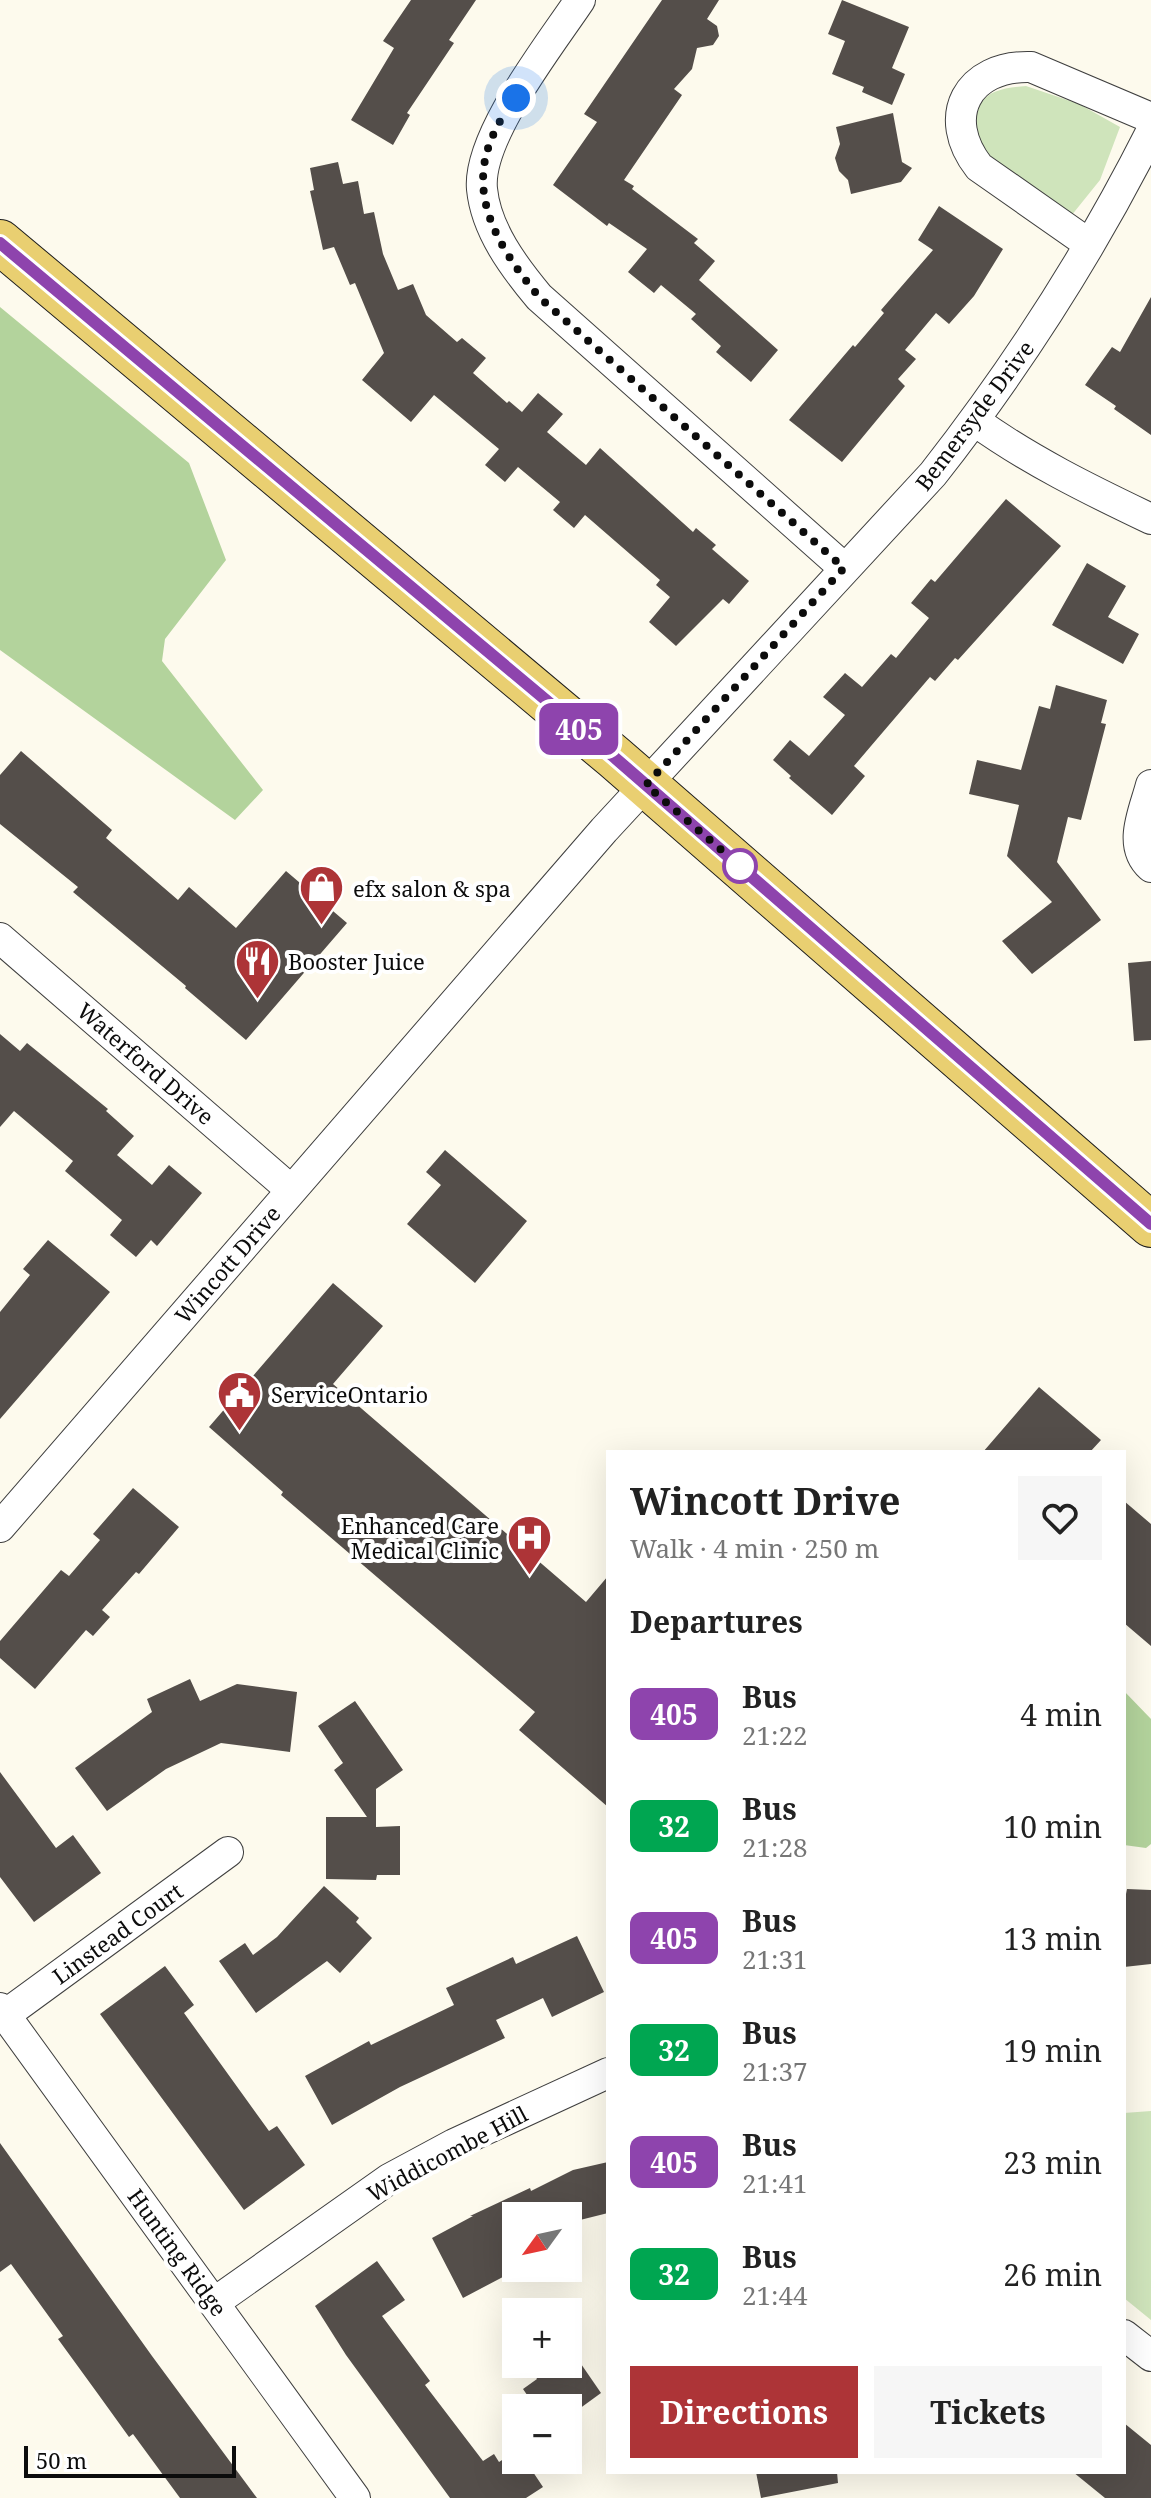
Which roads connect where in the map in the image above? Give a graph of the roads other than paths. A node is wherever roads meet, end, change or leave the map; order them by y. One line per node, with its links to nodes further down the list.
1 (580, 0): 8 (street)
2 (1151, 118): 5 (street)
3 (1151, 132): 5 (street, Bemersyde Drive)
4 (0, 242): 9 (main road)
5 (1089, 244): 6 (street, Bemersyde Drive)
6 (975, 421): 7 (street); 8 (street, Bemersyde Drive)
7 (1151, 519)
8 (844, 568): 9 (street, Bemersyde Drive)
9 (646, 785): 13 (street, Wincott Drive); 14 (main road)
10 (1150, 795): 11 (street)
11 (1151, 867)
12 (0, 938): 13 (street, Waterford Drive)
13 (291, 1190): 15 (street, Wincott Drive)
14 (1151, 1225)
15 (0, 1527)
16 (228, 1852): 17 (street, Linstead Court)
17 (3, 2011): 19 (street, Hunting Ridge)
18 (606, 2074): 19 (street, Widdicombe Hill)
19 (215, 2302): 22 (street, Hunting Ridge)
20 (1126, 2337): 21 (street)
21 (1151, 2356)
22 (355, 2498)

